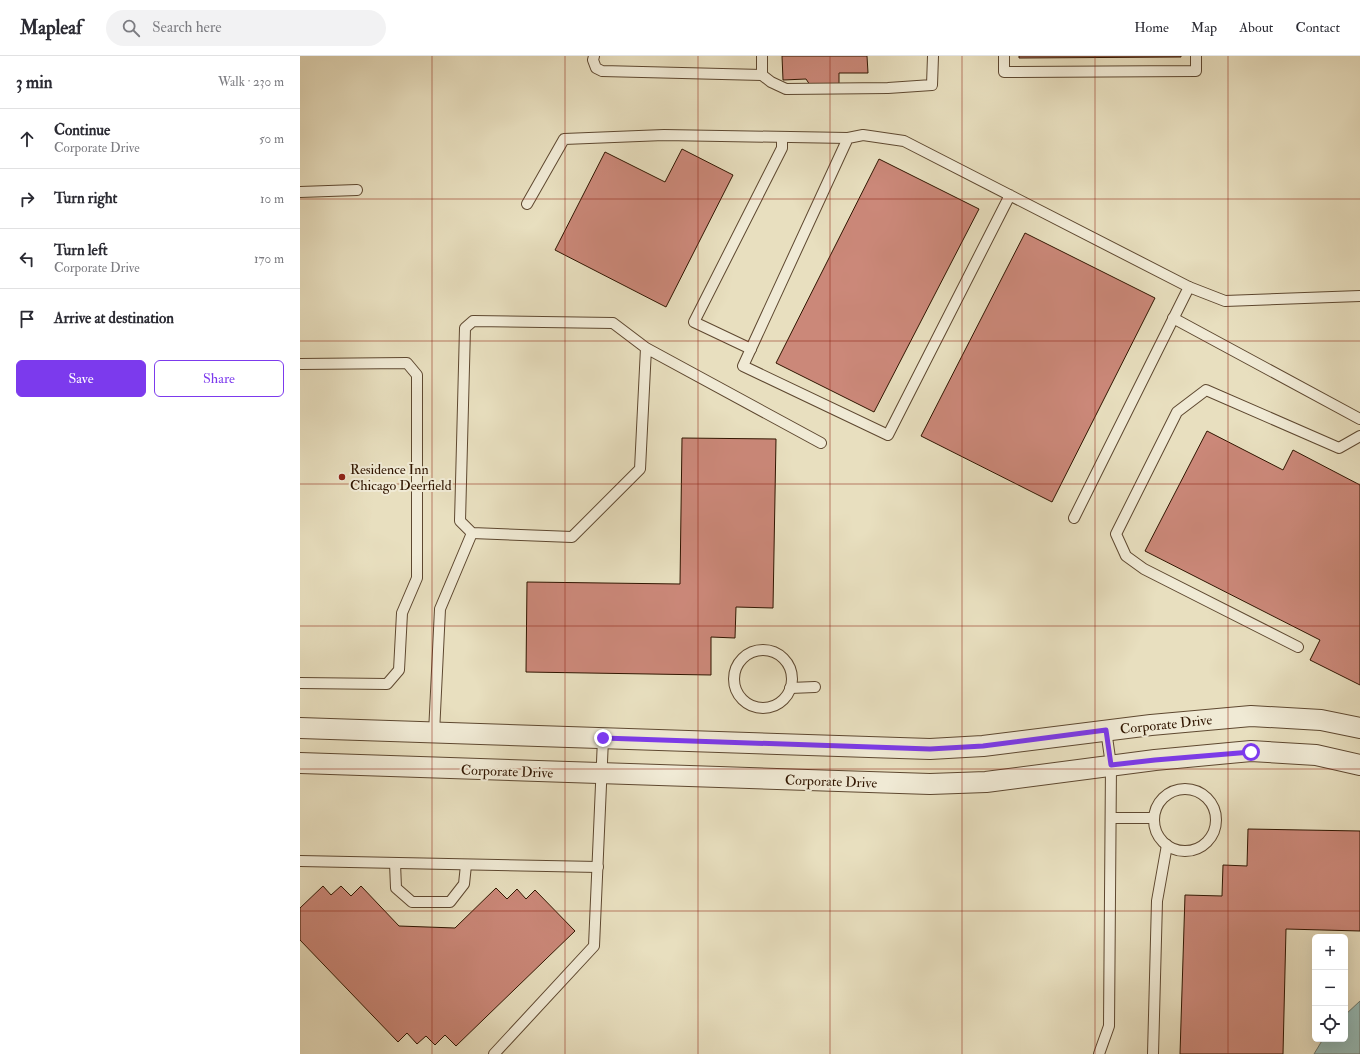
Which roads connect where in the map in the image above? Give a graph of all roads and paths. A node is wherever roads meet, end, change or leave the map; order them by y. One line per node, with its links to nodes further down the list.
1 (594, 56): 6 (lane)
2 (762, 56): 6 (lane)
3 (933, 56): 6 (lane)
4 (1004, 56): 5 (lane)
5 (1196, 56)
6 (762, 75)
7 (782, 137): 8 (lane); 12 (lane); 17 (lane)
8 (848, 138): 11 (lane); 17 (lane)
9 (357, 190): 10 (lane)
10 (300, 192)
11 (1010, 195): 13 (lane); 17 (lane)
12 (527, 204)
13 (1189, 287): 14 (lane); 15 (lane)
14 (1360, 296)
15 (1173, 318): 19 (lane); 22 (lane)
16 (646, 348): 21 (lane); 23 (lane); 23 (lane)
17 (751, 349)
18 (300, 364): 25 (lane)
19 (1360, 419)
20 (1360, 436): 24 (lane)
21 (821, 443)
22 (1074, 518)
23 (472, 533): 31 (lane)
24 (1298, 647)
25 (300, 683)
26 (790, 688): 26 (lane); 27 (lane)
27 (815, 688)
28 (300, 728): 31 (street, Corporate Drive)
29 (1360, 728): 30 (street, Corporate Drive)
30 (1106, 730): 32 (street, Corporate Drive); 34 (lane)
31 (434, 733): 32 (street, Corporate Drive)
32 (603, 738): 36 (lane)
33 (300, 763): 36 (street, Corporate Drive)
34 (1111, 765): 35 (street, Corporate Drive); 36 (street, Corporate Drive); 37 (lane)
35 (1360, 765)
36 (601, 774): 43 (lane)
37 (1111, 818): 38 (lane); 45 (lane)
38 (1154, 818): 39 (lane); 39 (lane)
39 (1167, 845): 46 (lane)
40 (300, 860): 41 (lane)
41 (395, 862): 42 (lane); 42 (lane)
42 (466, 865): 43 (lane)
43 (598, 867): 44 (lane)
44 (494, 1054)
45 (1099, 1054)
46 (1153, 1054)

